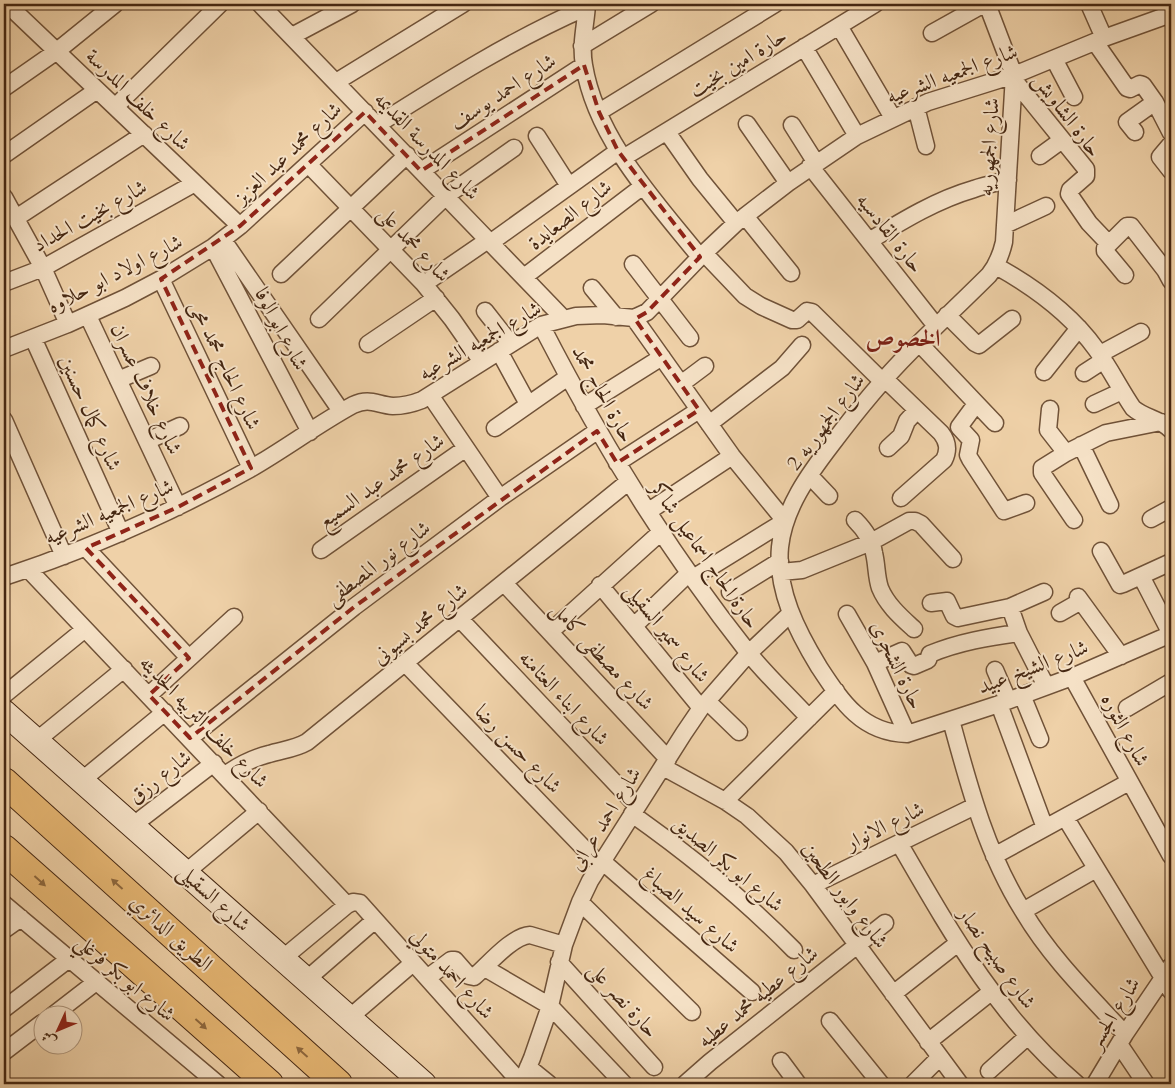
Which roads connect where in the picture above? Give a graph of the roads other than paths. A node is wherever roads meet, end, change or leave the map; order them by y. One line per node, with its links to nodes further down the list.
1 (8, 4): 13 (street); 22 (street, شارع خلف المدرسة)
2 (115, 4): 22 (street)
3 (220, 4): 31 (street)
4 (260, 4): 18 (street, شارع المدرسة القديمه)
5 (352, 4): 14 (street)
6 (463, 4): 26 (street)
7 (651, 4): 20 (street)
8 (775, 4): 34 (street)
9 (875, 4): 16 (street, حارة امين بخيت)
10 (985, 4): 17 (street); 25 (street, شارع الجمهوريه)
11 (1089, 4): 19 (street)
12 (587, 5): 20 (street); 37 (street)
13 (4, 7)
14 (331, 9): 18 (street)
15 (1171, 14): 19 (street, شارع الجمعيه الشرعيه)
16 (839, 26): 21 (street, حارة امين بخيت); 35 (street)
17 (932, 32)
18 (292, 36): 26 (street, شارع المدرسة القديمه)
19 (1100, 40): 23 (street, شارع الجمعيه الشرعيه); 30 (street)
20 (582, 46): 24 (street)
21 (804, 47): 39 (street, حارة امين بخيت); 44 (street)
22 (57, 51): 27 (street); 28 (street, شارع خلف المدرسة)
23 (1054, 59): 25 (street, شارع الجمعيه الشرعيه); 29 (street)
24 (584, 65): 34 (street); 55 (street, شارع احمد يوسف)
25 (1014, 78): 32 (street, شارع الجمعيه الشرعيه); 45 (street, حارة الشاويش); 57 (street, شارع الجمهوريه)
26 (336, 82): 33 (street, شارع المدرسة القديمه)
27 (4, 88)
28 (97, 90): 31 (street, شارع خلف المدرسة); 49 (street)
29 (1074, 97)
30 (1155, 102): 40 (street); 41 (street)
31 (114, 106): 42 (street, شارع خلف المدرسة)
32 (916, 107): 35 (street, شارع الجمعيه الشرعيه); 47 (street)
33 (364, 112): 37 (street, شارع المدرسة القديمه); 53 (street, شارع محمد عبد العزيز)
34 (599, 112): 51 (street)
35 (892, 118): 44 (street, شارع الجمعيه الشرعيه)
36 (747, 124): 59 (street)
37 (377, 125): 50 (street, شارع المدرسة القديمه)
38 (792, 125): 54 (street, حارة القادسيه)
39 (667, 132): 51 (street, حارة امين بخيت); 67 (street)
40 (1134, 132)
41 (1171, 133)
42 (144, 134): 58 (street, شارع خلف المدرسة); 66 (street)
43 (537, 136): 60 (street)
44 (857, 136): 54 (street, شارع الجمعيه الشرعيه)
45 (1062, 140): 52 (street); 73 (street, حارة الشاويش)
46 (1171, 144): 56 (street)
47 (926, 146)
48 (514, 148): 62 (street)
49 (4, 155)
50 (406, 155): 55 (street, شارع المدرسة القديمه); 65 (street)
51 (621, 155): 60 (street, حارة امين بخيت); 61 (street)
52 (1040, 156)
53 (308, 164): 65 (street, شارع محمد على); 69 (street, شارع محمد عبد العزيز)
54 (813, 164): 59 (street, شارع الجمعيه الشرعيه); 71 (street, حارة القادسيه)
55 (421, 170): 62 (street, شارع المدرسة القديمه)
56 (1171, 171)
57 (1008, 180): 68 (street, شارع الجمهوريه); 71 (street)
58 (195, 183): 69 (street, شارع خلف المدرسة); 78 (street, شارع بخيت الحداد)
59 (788, 183): 67 (street, شارع الجمعيه الشرعيه)
60 (569, 186): 70 (street, حارة امين بخيت)
61 (643, 186): 75 (street); 82 (street, شارع الصعايدة)
62 (446, 196): 70 (street, شارع المدرسة القديمه); 74 (street)
63 (4, 197): 66 (street)
64 (1046, 206): 68 (street)
65 (351, 208): 74 (street, شارع محمد على); 80 (street)
66 (16, 218): 78 (street)
67 (740, 220): 75 (street, شارع الجمعيه الشرعيه); 79 (street)
68 (1005, 225): 77 (street, شارع الجمهوريه)
69 (240, 226): 72 (street, شارع اولاد ابو حلاوه)
70 (489, 241): 82 (street, شارع المدرسة القديمه); 86 (street, حارة امين بخيت)
71 (869, 241): 97 (street, حارة القادسيه)
72 (218, 243): 83 (street, شارع اولاد ابو حلاوه); 129 (street); 137 (street, شارع ابو الوفا)
73 (1109, 244): 81 (street, حارة الشاويش); 84 (street)
74 (391, 250): 86 (street, شارع محمد على); 95 (street)
75 (702, 255): 89 (street, شارع الجمعيه الشرعيه); 118 (street)
76 (633, 264): 89 (street)
77 (996, 266): 97 (street, شارع الجمهوريه 2); 100 (street)
78 (42, 268): 85 (street, شارع بخيت الحداد); 98 (street)
79 (791, 273)
80 (282, 274)
81 (1124, 275)
82 (524, 278): 93 (street, شارع المدرسة القديمه)
83 (161, 279): 91 (street, شارع اولاد ابو حلاوه); 145 (street, شارع الحاج محمد محى)
84 (1171, 281)
85 (4, 283)
86 (424, 284): 88 (street, شارع محمد على)
87 (592, 288): 92 (street)
88 (436, 298): 105 (street); 111 (street, شارع محمد على)
89 (660, 298): 94 (street, شارع الجمعيه الشرعيه); 103 (street)
90 (485, 311): 107 (street)
91 (88, 316): 98 (street, شارع اولاد ابو حلاوه); 117 (street, شارع خلاف عسران)
92 (616, 316): 93 (street, شارع الجمعيه الشرعيه); 94 (street, شارع الجمعيه الشرعيه)
93 (563, 318): 99 (street, شارع الجمعيه الشرعيه)
94 (634, 318): 109 (street)
95 (319, 319)
96 (1012, 319): 97 (street)
97 (941, 321): 104 (street, شارع الجمهوريه 2)
98 (68, 324): 102 (street, شارع اولاد ابو حلاوه)
99 (541, 325): 107 (street, شارع الجمعيه الشرعيه); 116 (street, حارة الحاج محمد)
100 (1079, 328): 110 (street); 114 (street)
101 (1141, 332): 110 (street)
102 (33, 338): 108 (street, شارع اولاد ابو حلاوه); 161 (street, شارع كمال حسنين)
103 (690, 338)
104 (919, 343): 118 (street, شارع الجمهوريه 2); 123 (street)
105 (368, 344)
106 (802, 344): 132 (street)
107 (505, 347): 111 (street, شارع الجمعيه الشرعيه); 122 (street)
108 (4, 349)
109 (662, 357): 119 (street); 125 (street)
110 (1102, 357): 115 (street); 120 (street)
111 (482, 362): 121 (street, شارع الجمعيه الشرعيه)
112 (704, 365): 119 (street)
113 (151, 366): 117 (street)
114 (1044, 372)
115 (1084, 373)
116 (568, 377): 122 (street); 125 (street, حارة الحاج محمد)
117 (118, 380): 138 (street, شارع خلاف عسران)
118 (884, 380): 128 (street); 146 (street, شارع الجمهوريه 2)
119 (681, 384): 127 (street)
120 (1122, 391): 124 (street); 134 (street)
121 (430, 394): 129 (street, شارع الجمعيه الشرعيه); 140 (street)
122 (528, 404): 135 (street)
123 (976, 404): 131 (street); 151 (street)
124 (1094, 404)
125 (584, 406): 136 (street, حارة الحاج محمد)
126 (1050, 409): 142 (street)
127 (699, 410): 132 (street); 144 (street)
128 (917, 410): 141 (street); 150 (street)
129 (341, 411): 137 (street, شارع الجمعيه الشرعيه)
130 (4, 420): 166 (street)
131 (994, 423)
132 (709, 424): 143 (street)
133 (180, 426): 138 (street)
134 (1166, 426): 139 (street)
135 (495, 428)
136 (598, 430): 144 (street, حارة الحاج محمد); 149 (street, شارع نور المصطفى)
137 (310, 432): 145 (street, شارع الجمعيه الشرعيه)
138 (147, 442): 153 (street, شارع خلاف عسران)
139 (1081, 445): 142 (street); 152 (street)
140 (466, 448): 149 (street); 164 (street, شارع محمد عبد السميع)
141 (888, 448)
142 (1066, 454): 158 (street)
143 (732, 456): 154 (street); 159 (street)
144 (617, 463): 147 (street, حارة الحاج محمد)
145 (251, 468): 153 (street, شارع الجمعيه الشرعيه)
146 (810, 476): 148 (street); 159 (street, شارع الجمهوريه 2)
147 (628, 482): 160 (street, حارة الحاج اسماعيل شاكر); 174 (street, شارع محمد بسيونى)
148 (829, 496)
149 (500, 498): 213 (street, شارع نور المصطفى)
150 (901, 498)
151 (1026, 503)
152 (1110, 505)
153 (178, 507): 161 (street, شارع الجمعيه الشرعيه)
154 (655, 507)
155 (1171, 508): 156 (street)
156 (1151, 519)
157 (855, 520): 162 (street)
158 (1074, 520)
159 (785, 521): 169 (street, شارع الجمهوريه 2); 171 (street)
160 (661, 532): 171 (street, حارة الحاج اسماعيل شاكر); 175 (street)
161 (121, 533): 163 (street, شارع الجمعيه الشرعيه)
162 (871, 542): 167 (street); 169 (street); 187 (street)
163 (86, 548): 166 (street, شارع الجمعيه الشرعيه); 193 (street)
164 (321, 550)
165 (1101, 551): 172 (street)
166 (64, 556): 170 (street, شارع الجمعيه الشرعيه)
167 (953, 559)
168 (1169, 563): 172 (street)
169 (780, 566): 176 (street); 180 (street, شارع الجمهوريه 2)
170 (28, 569): 173 (street, شارع الجمعيه الشرعيه); 186 (street, شارع خلف التربيه الحديثه)
171 (691, 575): 185 (street); 191 (street, حارة الحاج اسماعيل شاكر)
172 (1141, 576): 190 (street)
173 (4, 577)
174 (504, 583): 184 (street, شارع محمد بسيونى); 188 (street, شارع مصطفى كامل)
175 (600, 585): 185 (street, شارع سمير السقيلى); 188 (street)
176 (730, 592)
177 (1044, 592): 179 (street)
178 (931, 603): 179 (street)
179 (1010, 607): 189 (street)
180 (791, 613): 191 (street, شارع احمد عرابى); 201 (street, شارع الجمهوريه 2)
181 (1060, 613): 192 (street)
182 (847, 614): 195 (street, حارة الشحرى)
183 (234, 618): 193 (street)
184 (460, 618): 194 (street, شارع محمد بسيونى); 223 (street, شارع ابناء العتامنه)
185 (634, 626): 205 (street, شارع سمير السقيلى)
186 (85, 629): 196 (street, شارع خلف التربيه الحديثه); 202 (street)
187 (914, 630)
188 (550, 632): 216 (street, شارع مصطفى كامل)
189 (1019, 633): 195 (street); 200 (street)
190 (1171, 634): 192 (street, شارع الشيخ عبيد)
191 (749, 653): 205 (street, شارع احمد عرابى); 209 (street, حارة الحاج اسماعيل شاكر)
192 (1121, 656): 198 (street, شارع الشيخ عبيد)
193 (189, 658): 203 (street)
194 (405, 663): 217 (street, شارع محمد بسيونى); 232 (street, شارع حسن رضا)
195 (874, 663): 212 (street, حارة الشحرى)
196 (124, 669): 203 (street, شارع خلف التربيه الحديثه); 215 (street)
197 (996, 670): 204 (street)
198 (1072, 677): 200 (street, شارع الشيخ عبيد); 220 (street, شارع الثوره)
199 (1171, 682): 206 (street)
200 (1046, 686): 204 (street, شارع الشيخ عبيد)
201 (836, 691): 209 (street); 212 (street, شارع الجمهوريه 2)
202 (4, 695)
203 (149, 695): 208 (street, شارع خلف التربيه الحديثه)
204 (1010, 700): 210 (street, شارع الشيخ عبيد); 214 (street); 227 (street)
205 (704, 705): 211 (street, شارع سمير السقيلى); 216 (street, شارع احمد عرابى)
206 (1127, 708)
207 (4, 712): 215 (street, شارع السقيلى)
208 (166, 712): 213 (street, شارع خلف التربيه الحديثه); 218 (street)
209 (809, 718): 221 (street)
210 (951, 720): 212 (street, شارع الشيخ عبيد); 222 (street)
211 (739, 732)
212 (907, 734)
213 (190, 738): 217 (street, شارع خلف التربيه الحديثه)
214 (1040, 739)
215 (36, 741): 218 (street, شارع السقيلى)
216 (665, 763): 221 (street, شارع وابور الطحين); 223 (street, شارع احمد عرابى)
217 (220, 769): 224 (street, شارع خلف التربيه الحديثه); 226 (street, شارع رزق)
218 (81, 781): 226 (street, شارع السقيلى)
219 (4, 782): 279 (highway, الطريق الدائري, one-way to 219)
220 (1129, 782): 225 (street); 231 (street, شارع الثوره)
221 (726, 801): 235 (street, شارع وابور الطحين)
222 (975, 806): 228 (street, شارع الانوار); 230 (street)
223 (634, 810): 232 (street, شارع احمد عرابى); 247 (street, شارع ابو بكر الصديق)
224 (259, 811): 234 (street); 238 (street, شارع خلف التربيه الحديثه)
225 (1065, 817): 227 (street); 233 (street)
226 (132, 826): 234 (street, شارع السقيلى)
227 (1045, 828): 230 (street)
228 (899, 843): 235 (street, شارع الانوار); 244 (street, شارع صبيح نصار)
229 (4, 849): 278 (highway, one-way to 278)
230 (994, 856): 239 (street)
231 (1171, 856)
232 (601, 863): 236 (street, شارع احمد عرابى); 257 (street, شارع سيد الصباغ)
233 (1096, 869): 239 (street); 254 (street)
234 (185, 873): 249 (street, شارع السقيلى)
235 (813, 885): 246 (street, شارع وابور الطحين)
236 (580, 902): 245 (street, شارع احمد عرابى); 263 (street)
237 (4, 904): 240 (street, شارع ابو بكر فرغلي)
238 (347, 905): 241 (street, شارع احمد متولي); 249 (street)
239 (1023, 911): 268 (street)
240 (21, 918): 243 (street); 248 (street, شارع ابو بكر فرغلي)
241 (375, 920): 251 (street, شارع احمد متولي); 255 (street)
242 (885, 923): 246 (street, شارع عطيه محمد عطيه)
243 (4, 930)
244 (958, 943): 258 (street, شارع صبيح نصار); 259 (street)
245 (564, 945): 250 (street, شارع احمد عرابى); 252 (street)
246 (857, 945): 259 (street, شارع وابور الطحين); 283 (street, شارع عطيه محمد عطيه)
247 (794, 950)
248 (69, 959): 256 (street, شارع ابو بكر فرغلي); 262 (street)
249 (282, 959): 255 (street, شارع السقيلى)
250 (560, 962): 261 (street, شارع احمد عرابى); 274 (street, حارة نصر على)
251 (413, 963): 253 (street, شارع احمد متولي); 264 (street)
252 (485, 968): 253 (street); 261 (street)
253 (427, 978): 277 (street, شارع احمد متولي)
254 (1168, 978): 268 (street, شارع الجسر)
255 (306, 980): 264 (street, شارع السقيلى)
256 (96, 982): 260 (street); 276 (street, شارع ابو بكر فرغلي)
257 (752, 992)
258 (992, 992): 267 (street, شارع صبيح نصار); 269 (street)
259 (893, 994): 269 (street, شارع وابور الطحين)
260 (65, 1006)
261 (550, 1006): 273 (street, شارع احمد عرابى); 282 (street)
262 (4, 1009)
263 (692, 1012)
264 (350, 1018): 280 (street, شارع السقيلى)
265 (830, 1021): 285 (street)
266 (32, 1031): 270 (street)
267 (1028, 1036): 275 (street); 288 (street, شارع صبيح نصار)
268 (1122, 1039): 289 (street, شارع الجسر); 290 (street)
269 (928, 1042): 271 (street, شارع وابور الطحين)
270 (4, 1052)
271 (940, 1058): 286 (street); 287 (street, شارع وابور الطحين)
272 (780, 1062): 284 (street)
273 (528, 1067): 277 (street, شارع احمد عرابى); 281 (street)
274 (654, 1067)
275 (989, 1071)
276 (211, 1082)
277 (521, 1083)
278 (269, 1084)
279 (338, 1084)
280 (424, 1084)
281 (549, 1084)
282 (624, 1084)
283 (685, 1084)
284 (798, 1084)
285 (881, 1084)
286 (913, 1084)
287 (960, 1084)
288 (1077, 1084)
289 (1095, 1084)
290 (1146, 1084)

